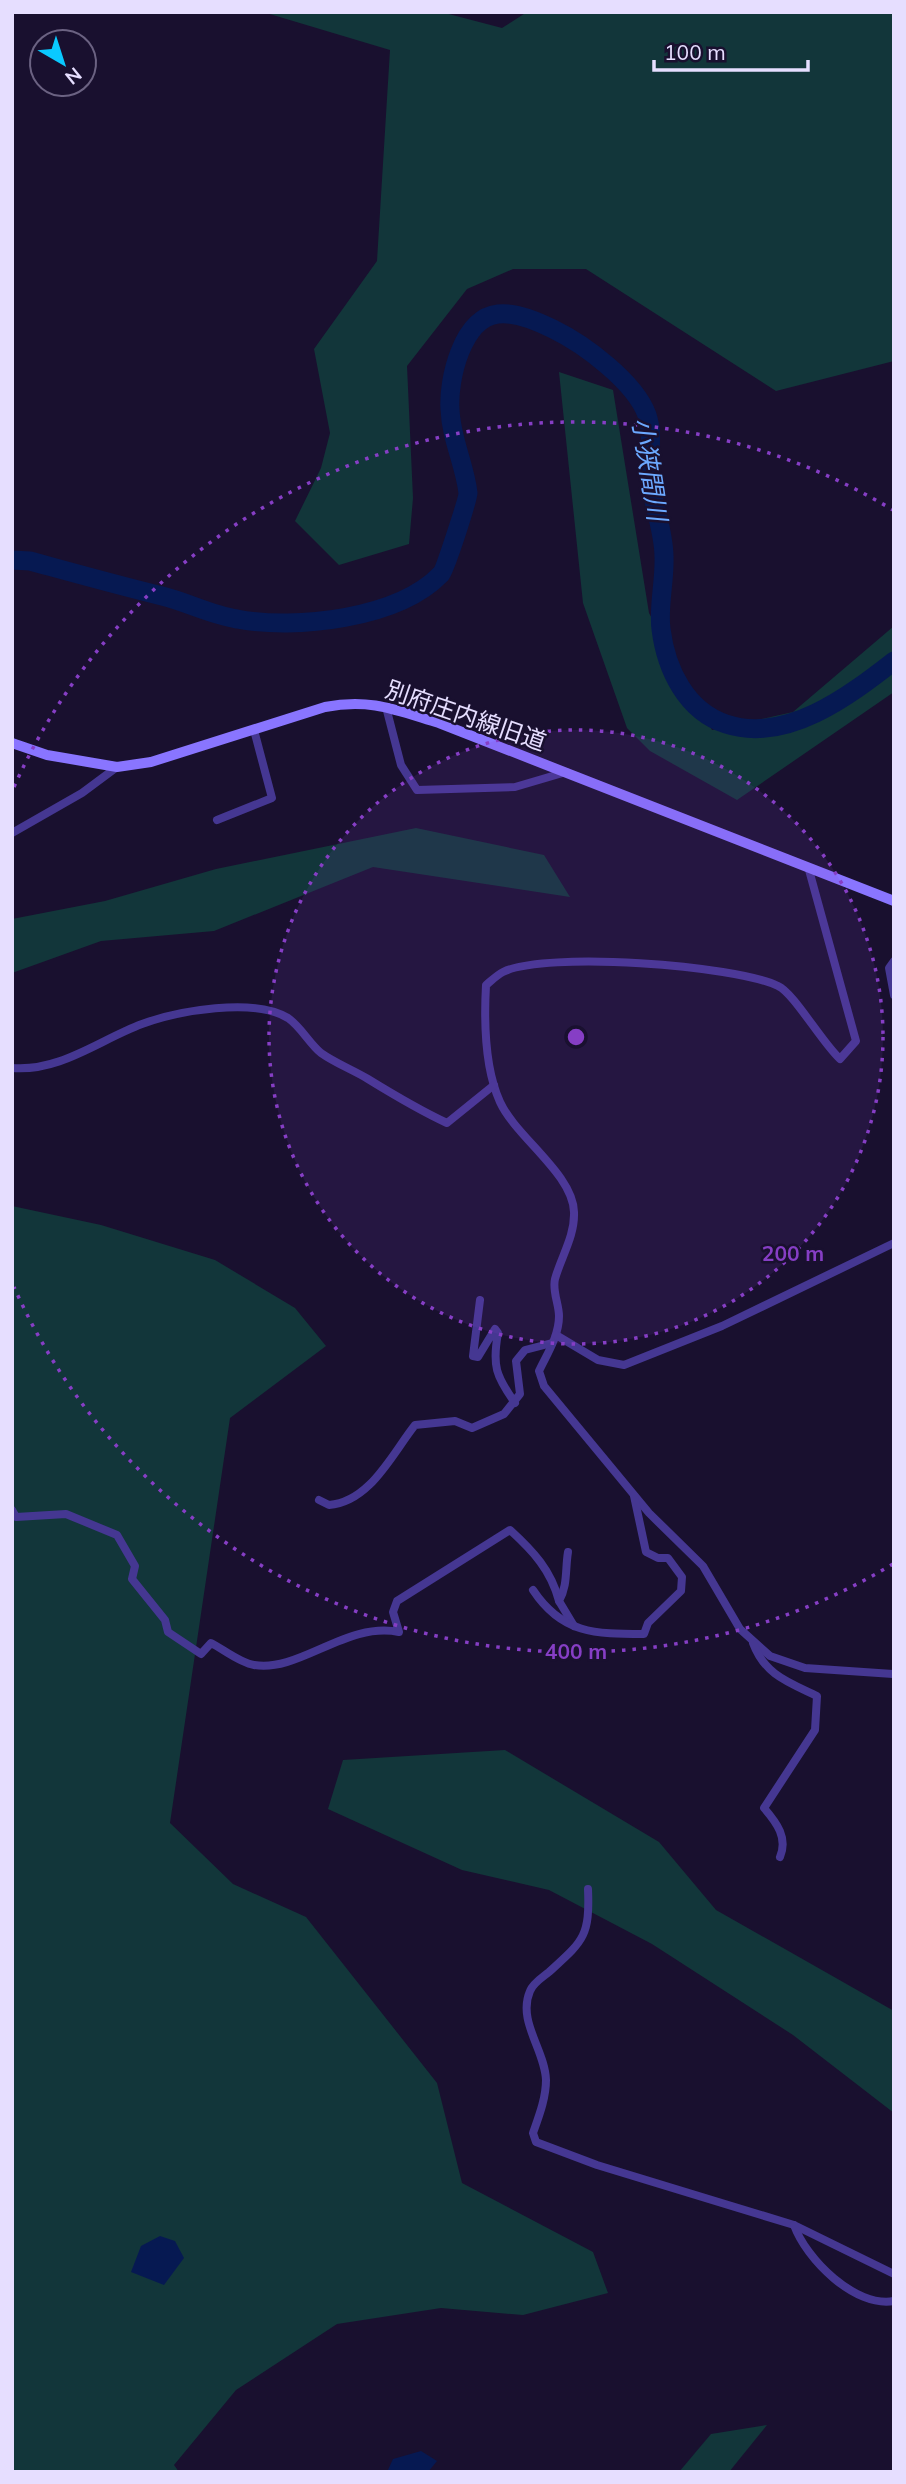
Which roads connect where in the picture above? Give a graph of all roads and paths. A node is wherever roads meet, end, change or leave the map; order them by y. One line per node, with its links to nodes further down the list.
1 (386, 706): 2 (street, 別府庄内線旧道); 5 (street, 別府庄内線旧道); 5 (street)
2 (254, 730): 4 (street, 別府庄内線旧道); 6 (street)
3 (12, 743): 4 (street, 別府庄内線旧道)
4 (117, 766): 7 (street)
5 (566, 772): 8 (street, 別府庄内線旧道)
6 (217, 820)
7 (12, 833)
8 (809, 870): 9 (street, 別府庄内線旧道); 13 (street)
9 (894, 901)
10 (894, 961): 11 (street)
11 (894, 995)
12 (12, 1068): 13 (street)
13 (494, 1085): 16 (street)
14 (894, 1242): 16 (street)
15 (480, 1300): 17 (street)
16 (554, 1339): 17 (street); 18 (street)
17 (515, 1403): 19 (street)
18 (632, 1489): 24 (street); 25 (street)
19 (319, 1500)
20 (12, 1510): 23 (street)
21 (568, 1552): 23 (street)
22 (533, 1590): 24 (street)
23 (559, 1601): 24 (street)
24 (574, 1626)
25 (752, 1640): 26 (street); 27 (street)
26 (894, 1675)
27 (780, 1857)
28 (588, 1889): 29 (street)
29 (794, 2225): 30 (street); 31 (street)
30 (894, 2274)
31 (894, 2301)

